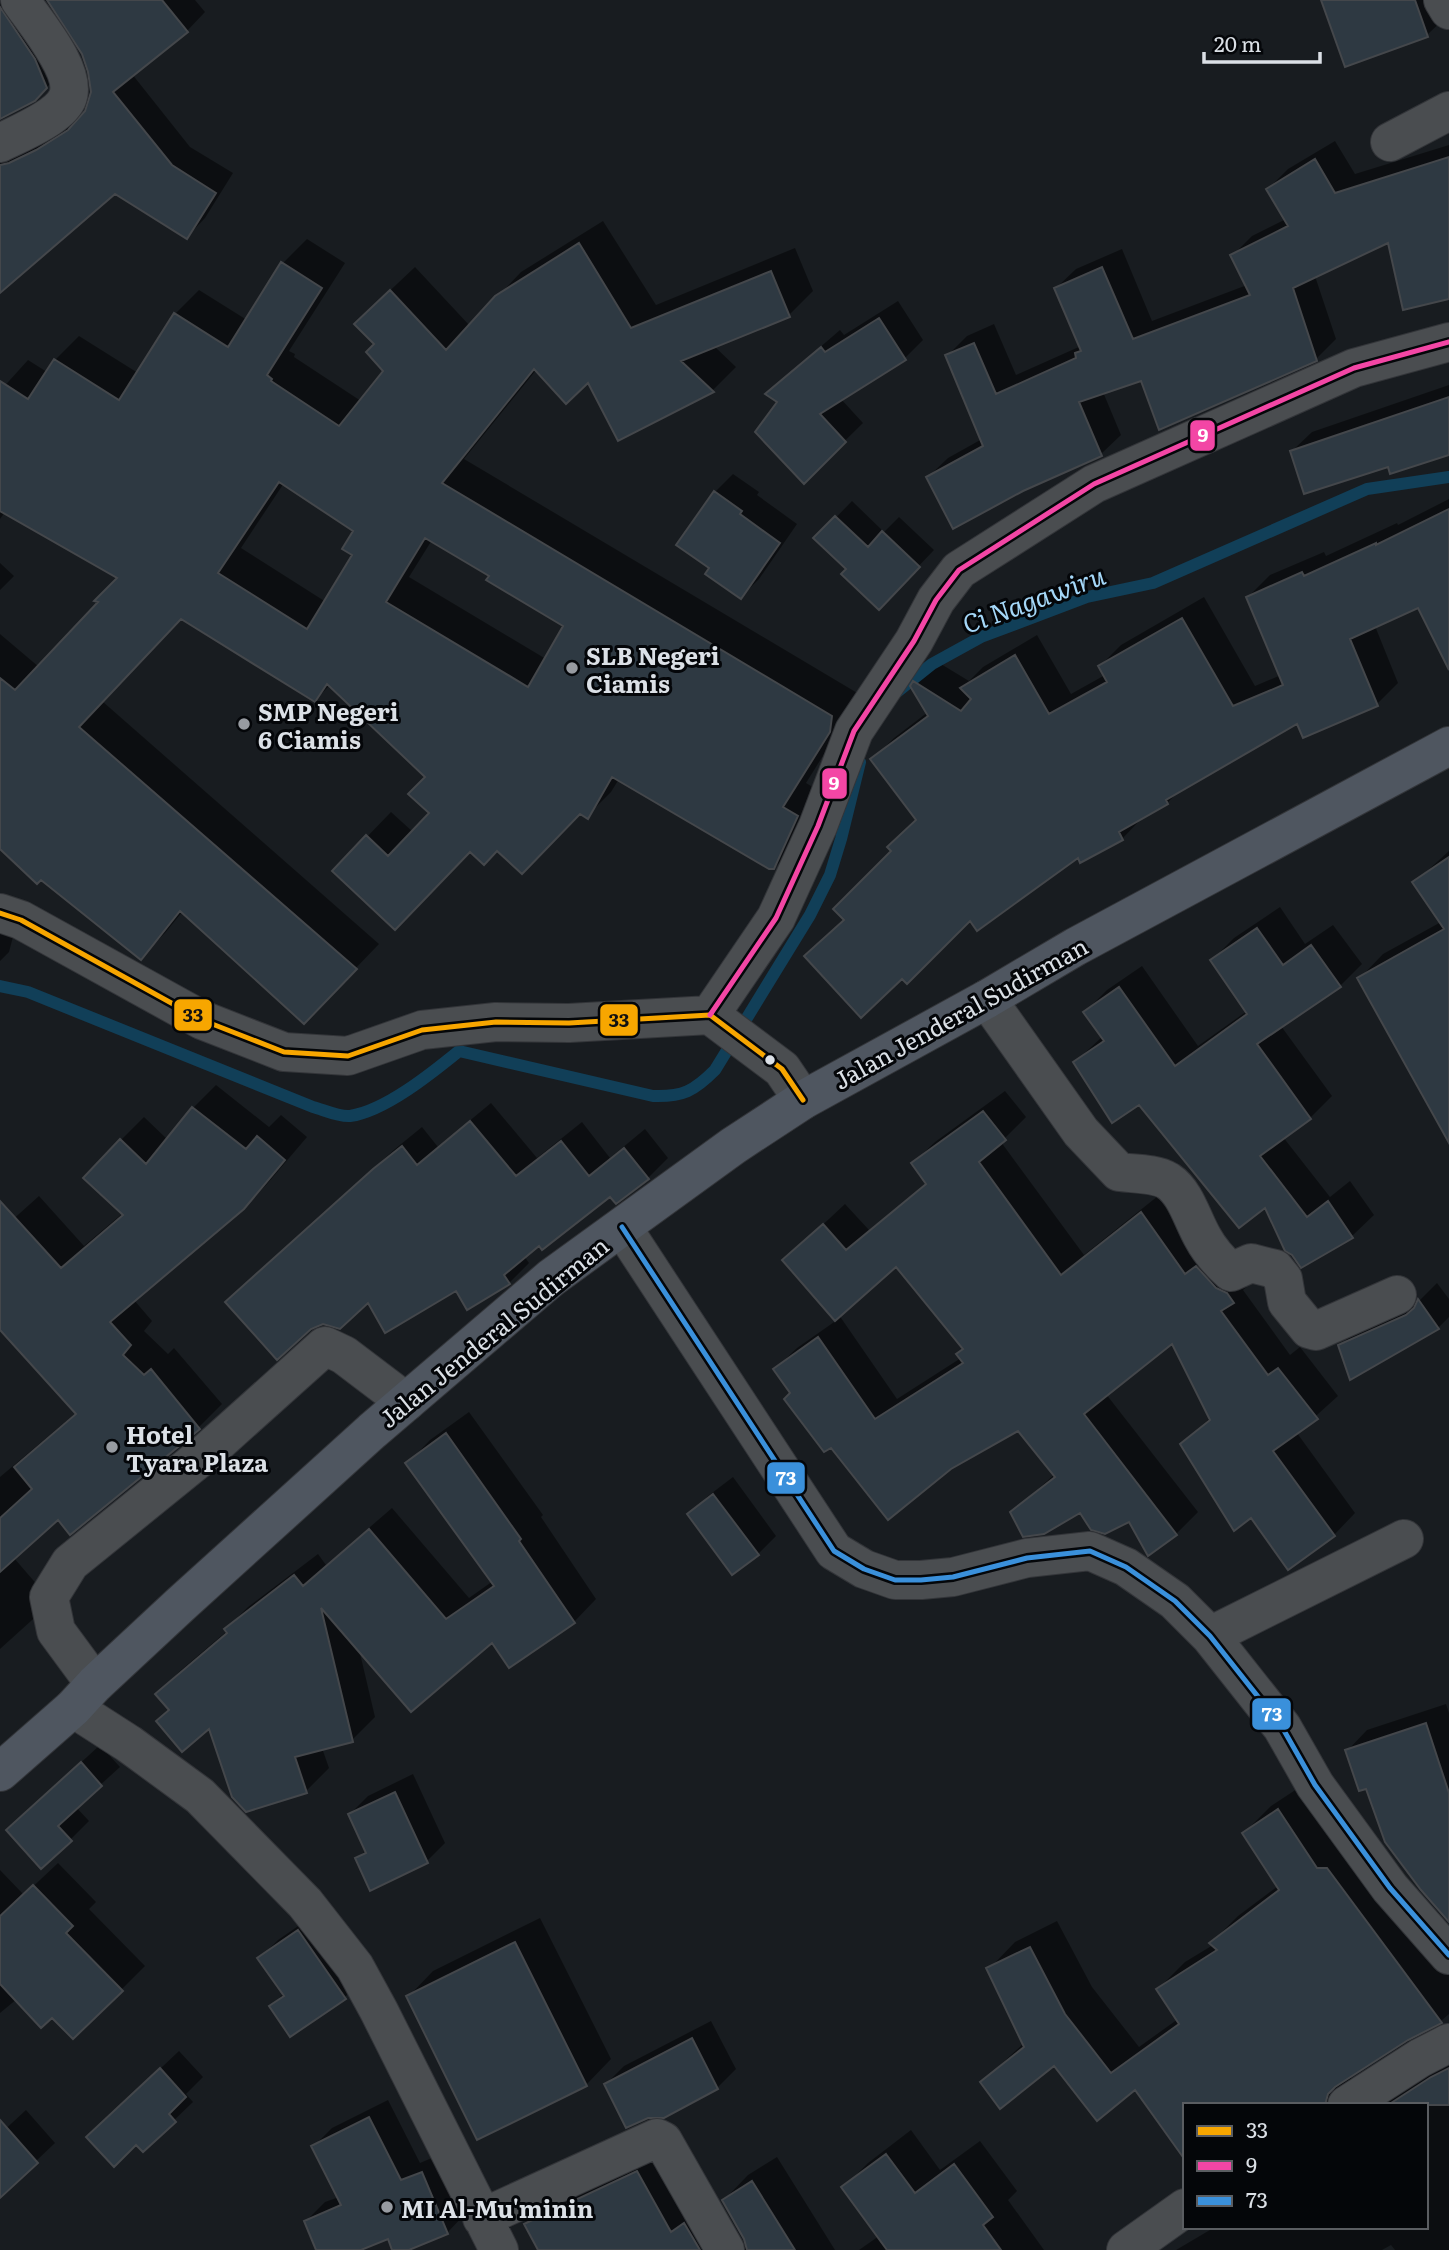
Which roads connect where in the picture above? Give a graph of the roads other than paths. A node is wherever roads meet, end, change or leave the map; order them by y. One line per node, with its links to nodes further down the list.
1 (20, 0): 6 (street)
2 (1443, 0): 3 (street)
3 (1449, 10)
4 (1449, 111): 5 (street)
5 (1390, 142)
6 (0, 143)
7 (1449, 342): 11 (street)
8 (1449, 746): 10 (highway, Jalan Jenderal Sudirman)
9 (0, 913): 11 (street)
10 (987, 999): 12 (highway, Jalan Jenderal Sudirman); 14 (street)
11 (722, 1024): 12 (street)
12 (803, 1100): 13 (highway, Jalan Jenderal Sudirman)
13 (622, 1227): 15 (highway, Jalan Jenderal Sudirman); 17 (street)
14 (1397, 1295)
15 (407, 1402): 18 (highway, Jalan Jenderal Sudirman); 18 (street)
16 (1404, 1539): 17 (street)
17 (1210, 1636): 20 (street)
18 (84, 1696): 19 (highway, Jalan Jenderal Sudirman); 24 (street)
19 (5, 1763)
20 (1449, 1955)
21 (1449, 2043): 22 (street)
22 (1350, 2103)
23 (1183, 2209): 26 (street)
24 (491, 2234): 25 (street)
25 (725, 2250)
26 (1126, 2250)

